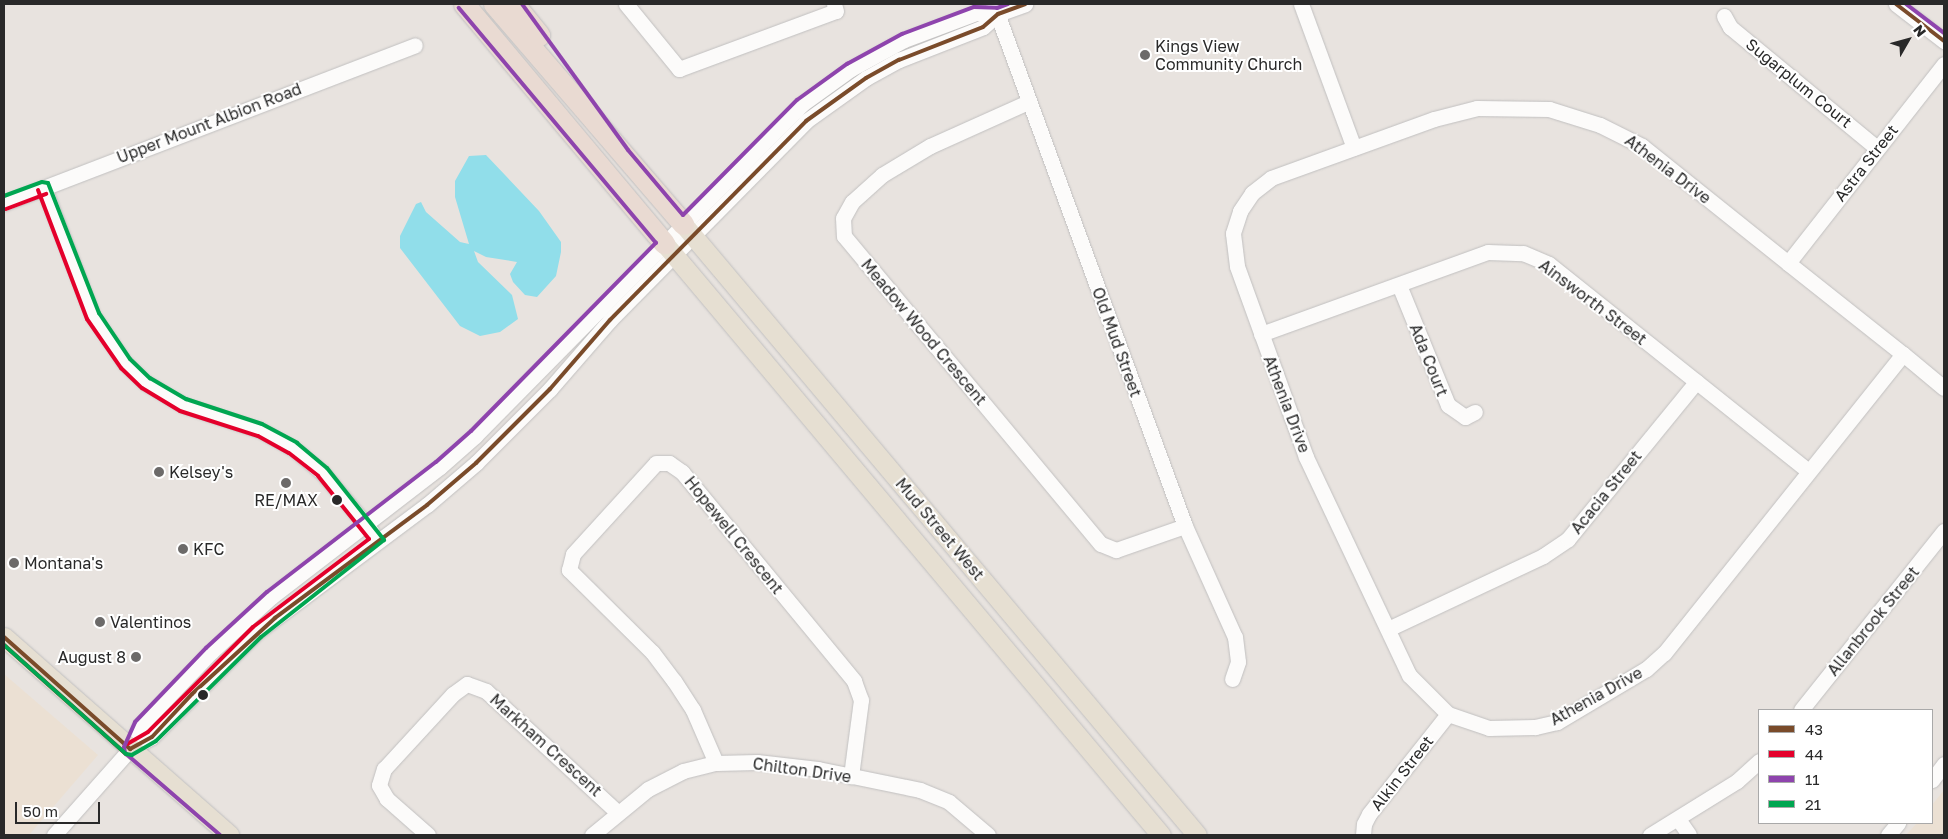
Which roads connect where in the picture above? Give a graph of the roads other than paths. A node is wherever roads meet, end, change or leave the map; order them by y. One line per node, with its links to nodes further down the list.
1 (464, 4): 21 (highway)
2 (494, 4): 17 (highway)
3 (514, 4): 17 (highway)
4 (626, 4): 5 (street)
5 (834, 4)
6 (1026, 4): 9 (street)
7 (1301, 4): 15 (street)
8 (1896, 4): 11 (street)
9 (996, 9): 14 (street, Old Mud Street); 20 (street)
10 (1724, 16): 16 (street, Sugarplum Court)
11 (1944, 41)
12 (414, 45): 18 (street, Upper Mount Albion Road)
13 (1944, 64): 16 (street, Astra Street)
14 (1028, 102): 31 (street, Old Mud Street); 31 (street, Meadow Wood Crescent)
15 (1354, 148): 22 (street, Athenia Drive); 24 (street, Athenia Drive)
16 (1877, 148): 22 (street, Astra Street)
17 (623, 154): 20 (highway)
18 (44, 188): 19 (street, Upper Mount Albion Road); 30 (street)
19 (4, 203)
20 (688, 229): 21 (street); 54 (main road, Mud Street West)
21 (669, 249): 30 (street); 33 (street); 53 (main road, Mud Street West)
22 (1788, 263): 25 (street, Athenia Drive)
23 (1400, 285): 24 (street, Ainsworth Street); 26 (street, Ainsworth Street); 28 (street, Ada Court)
24 (1261, 334): 34 (street, Athenia Drive)
25 (1903, 354): 27 (street, Athenia Drive); 29 (street, Athenia Drive)
26 (1696, 382): 29 (street, Ainsworth Street); 34 (street, Acacia Street)
27 (1944, 388)
28 (1475, 412)
29 (1808, 471): 38 (street, Athenia Drive)
30 (366, 524): 33 (street); 39 (street)
31 (1185, 526): 36 (street, Old Mud Street)
32 (1944, 531): 37 (street, Allanbrook Street)
33 (378, 540): 39 (street)
34 (1388, 629): 38 (street, Athenia Drive)
35 (4, 637): 39 (main road)
36 (1232, 679)
37 (1802, 709)
38 (1448, 714): 55 (street, Alkin Street)
39 (130, 749): 48 (street); 49 (main road)
40 (1758, 762): 46 (street)
41 (716, 763): 43 (street, Chilton Drive); 43 (street, Hopewell Crescent); 45 (street, Chilton Drive)
42 (1944, 764): 44 (street)
43 (851, 776): 52 (street, Chilton Drive)
44 (1933, 779)
45 (616, 812): 50 (street, Markham Crescent); 51 (street, Chilton Drive)
46 (1678, 819): 56 (street); 57 (street)
47 (1897, 824): 58 (street)
48 (54, 835)
49 (229, 835)
50 (428, 835)
51 (592, 835)
52 (988, 835)
53 (1161, 835)
54 (1197, 835)
55 (1363, 835)
56 (1650, 835)
57 (1689, 835)
58 (1888, 835)

